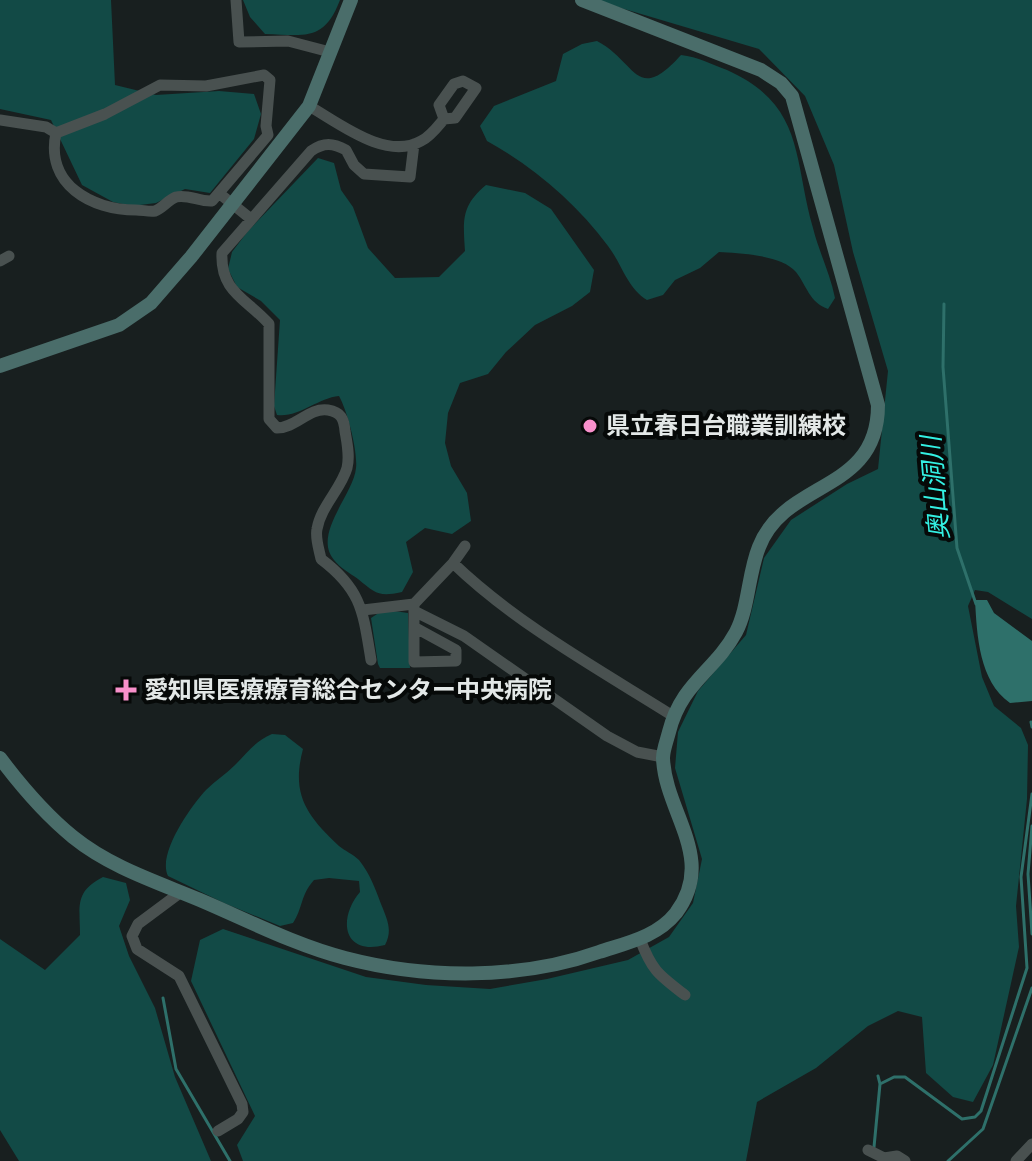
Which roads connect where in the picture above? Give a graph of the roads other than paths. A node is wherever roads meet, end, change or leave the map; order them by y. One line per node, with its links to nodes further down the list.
1 (236, 0): 4 (street)
2 (351, 0): 4 (street)
3 (582, 0): 20 (street)
4 (330, 52): 5 (street)
5 (309, 106): 9 (street); 11 (street)
6 (444, 119): 9 (street)
7 (0, 120): 8 (street)
8 (56, 133): 10 (street); 10 (street)
9 (414, 144): 12 (street)
10 (220, 194): 11 (street)
11 (233, 205): 12 (street); 13 (street)
12 (251, 219): 17 (street)
13 (0, 366)
14 (465, 546): 15 (street)
15 (453, 563): 16 (street); 20 (street)
16 (414, 608): 17 (street); 18 (street); 21 (street)
17 (363, 610): 19 (street)
18 (414, 627)
19 (371, 660)
20 (673, 716): 21 (street)
21 (663, 757): 24 (street)
22 (0, 758): 23 (street)
23 (181, 892): 24 (street); 26 (street)
24 (640, 939): 25 (street)
25 (685, 995)
26 (218, 1131)
27 (1032, 1144): 30 (street)
28 (877, 1156): 29 (street)
29 (905, 1161)
30 (1016, 1161)

